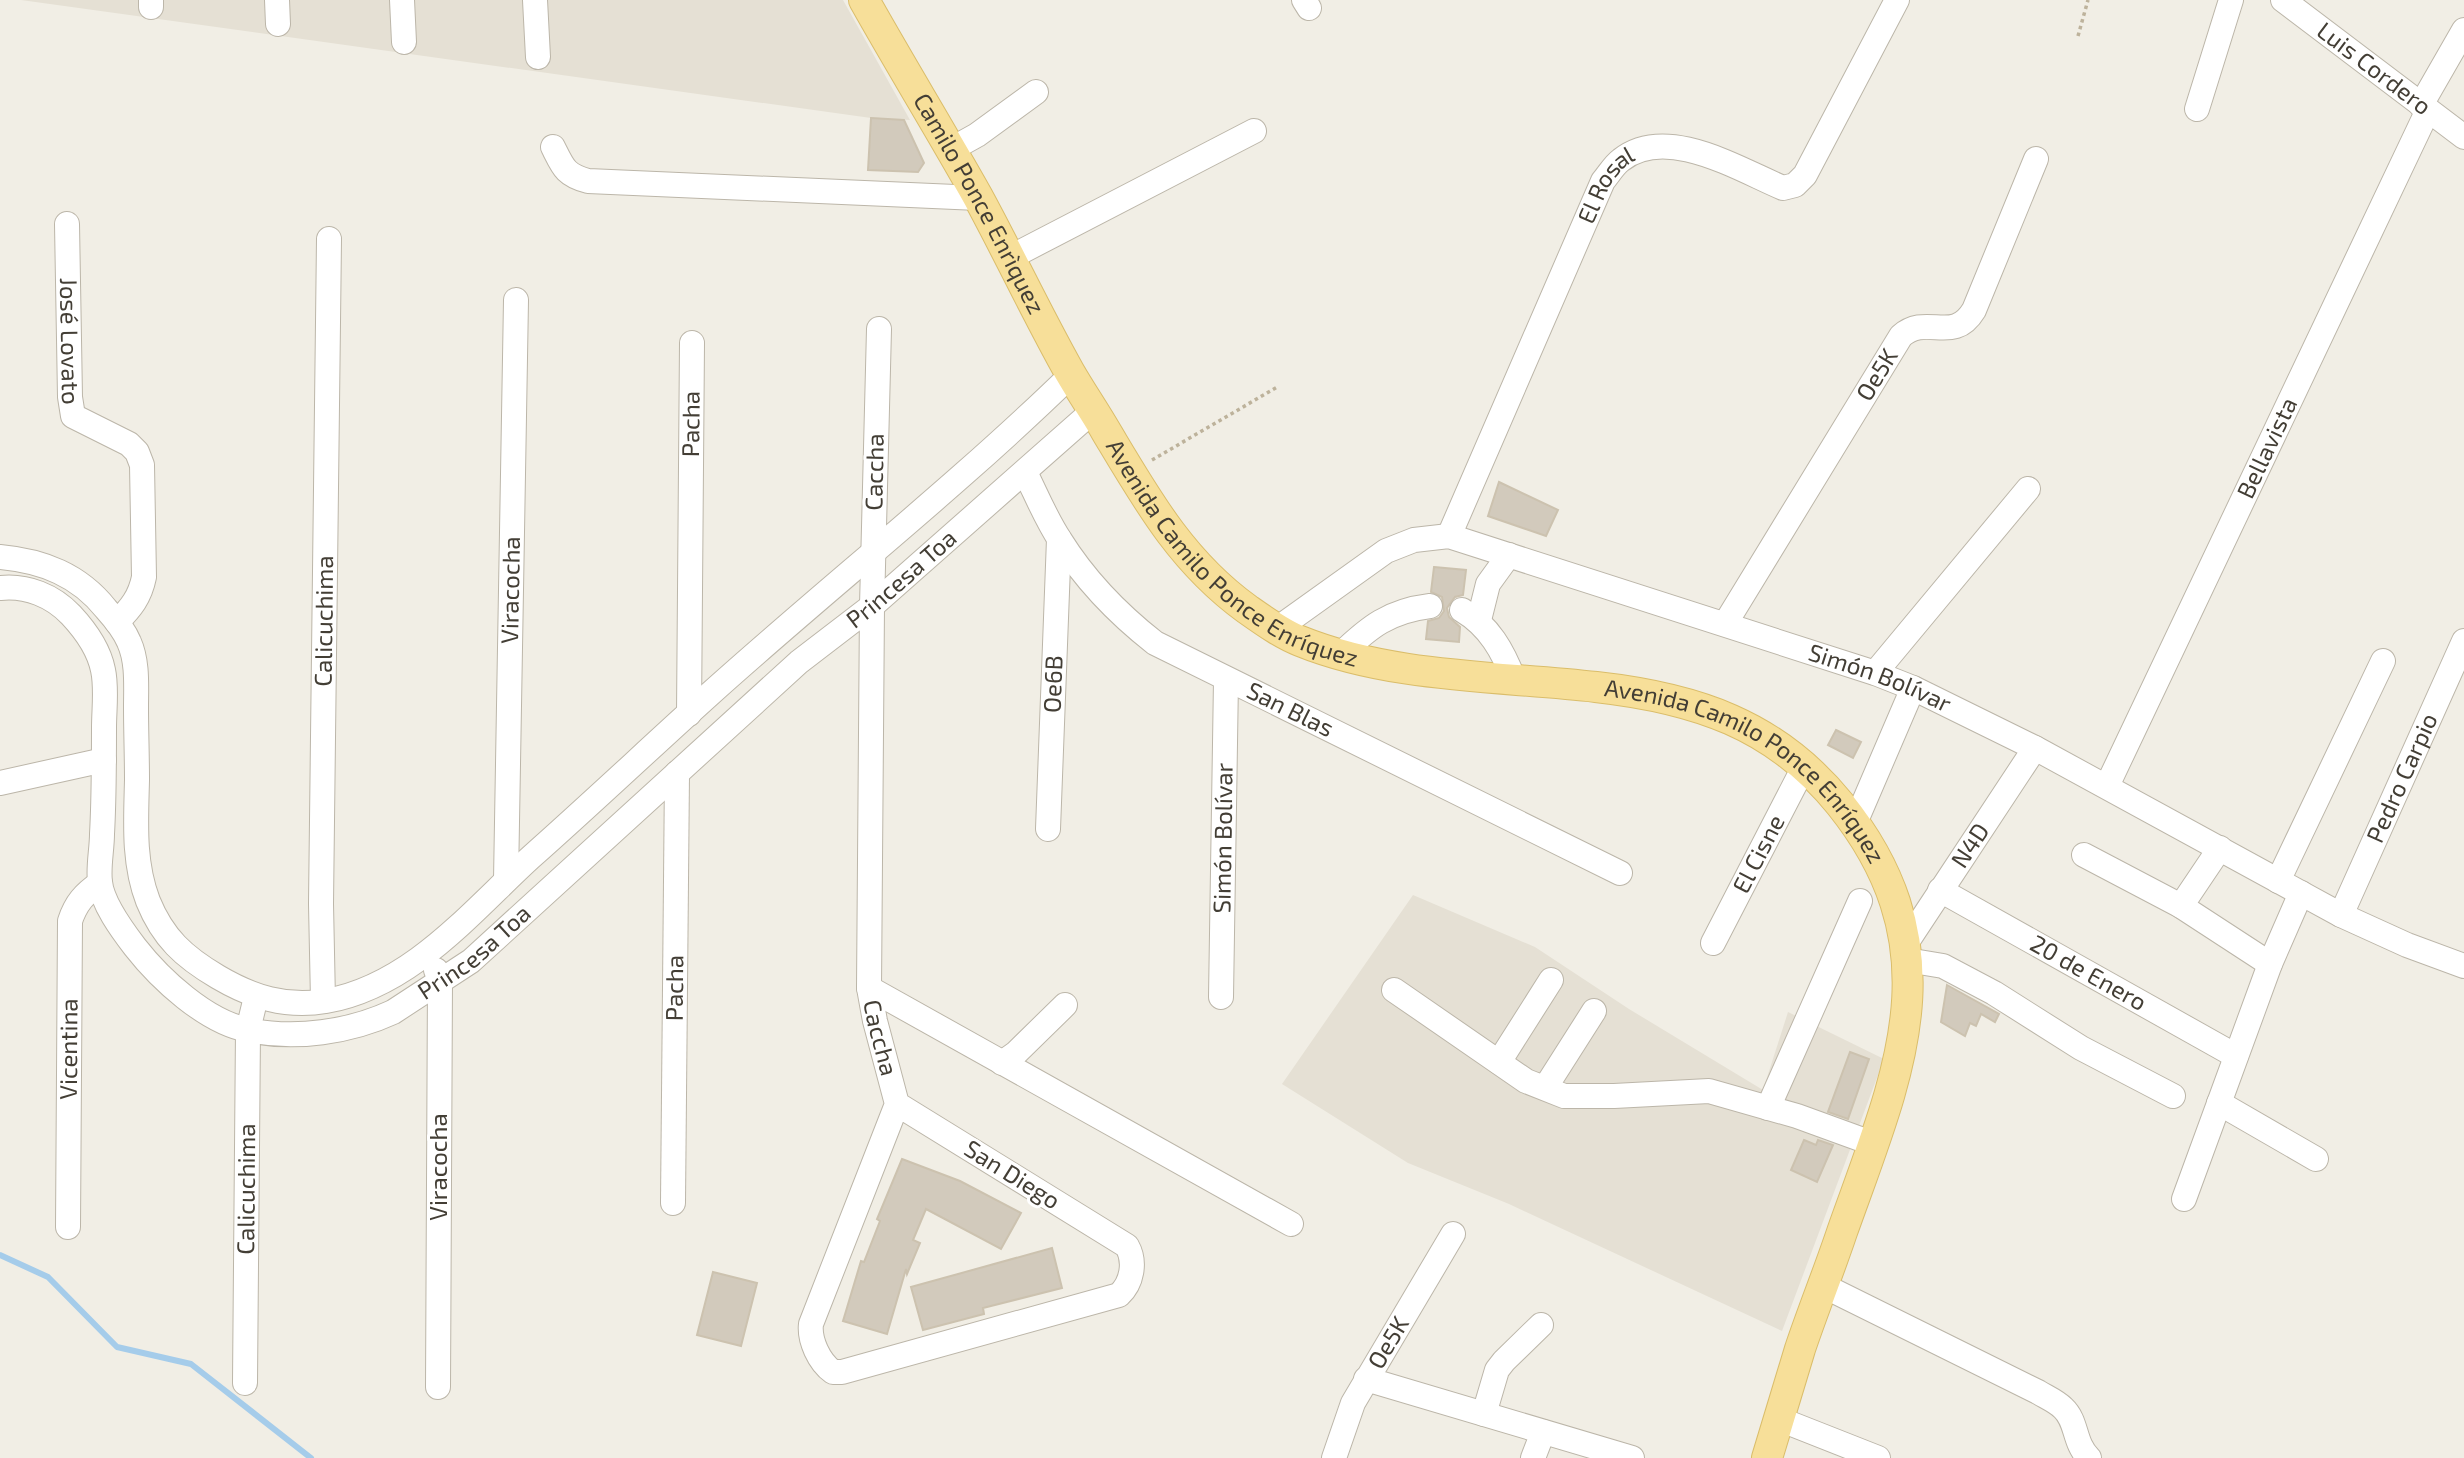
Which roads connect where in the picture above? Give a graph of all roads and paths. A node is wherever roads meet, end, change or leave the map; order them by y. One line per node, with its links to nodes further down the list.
1 (402, 0): 10 (street)
2 (535, 0): 11 (street)
3 (1898, 0): 33 (street, El Rosal)
4 (2088, 0): 9 (path)
5 (2231, 0): 14 (street)
6 (2283, 0): 13 (street, Luis Cordero)
7 (875, 8): 18 (main road, Camilo Ponce Enrìquez)
8 (2464, 30): 13 (street, Bellavista)
9 (2078, 36)
10 (404, 42)
11 (538, 57)
12 (1036, 92): 18 (street)
13 (2424, 107): 16 (street, Luis Cordero); 57 (street, Bellavista)
14 (2197, 109)
15 (1254, 131): 23 (street)
16 (2464, 137)
17 (553, 147): 20 (street)
18 (950, 150): 20 (main road, Camilo Ponce Enrìquez)
19 (2036, 159): 42 (street, Oe5K)
20 (978, 198): 23 (main road, Camilo Ponce Enrìquez)
21 (67, 224): 41 (street, José Lovato)
22 (329, 239): 82 (street, Calicuchima)
23 (1009, 258): 27 (main road, Camilo Ponce Enrìquez)
24 (516, 300): 63 (street, Viracocha)
25 (879, 329): 35 (street, Caccha)
26 (692, 344): 51 (street, Pacha)
27 (1071, 375): 29 (main road, Camilo Ponce Enrìquez); 35 (street, Princesa Toa)
28 (1279, 386): 31 (path)
29 (1094, 410): 30 (street, Princesa Toa); 31 (main road, Avenida Camilo Ponce Enríquez)
30 (1025, 472): 34 (street, San Blas); 39 (street, Princesa Toa)
31 (1129, 473): 43 (main road, Avenida Camilo Ponce Enríquez)
32 (2028, 489): 47 (street)
33 (1449, 536): 36 (street, Simón Bolívar); 43 (street, Simón Bolívar)
34 (1059, 539): 48 (street, San Blas); 59 (street, Oe6B)
35 (873, 551): 39 (street, Caccha); 51 (street, Princesa Toa)
36 (1509, 555): 42 (street, Simón Bolívar); 49 (street)
37 (0, 557): 41 (street, Princesa Toa)
38 (0, 588): 53 (street, Princesa Toa)
39 (872, 606): 55 (street, Princesa Toa); 78 (street, Caccha)
40 (1430, 606): 45 (street)
41 (117, 622): 80 (street, Princesa Toa)
42 (1725, 624): 47 (street, Simón Bolívar)
43 (1277, 629): 45 (main road, Avenida Camilo Ponce Enríquez)
44 (2464, 641): 70 (street, Pedro Carpio)
45 (1340, 655): 49 (main road, Avenida Camilo Ponce Enríquez)
46 (2383, 661): 64 (street)
47 (1875, 673): 50 (street, Simón Bolívar)
48 (1226, 680): 62 (street, San Blas); 81 (street, Simón Bolívar)
49 (1514, 680): 54 (main road, Avenida Camilo Ponce Enríquez)
50 (1913, 688): 52 (street, Simón Bolívar); 58 (street)
51 (689, 714): 63 (street, Princesa Toa)
52 (2035, 748): 57 (street, Simón Bolívar); 66 (street, N4D)
53 (104, 760): 56 (street); 65 (street, Princesa Toa)
54 (1805, 765): 58 (main road, Avenida Camilo Ponce Enríquez); 71 (street, El Cisne)
55 (677, 773): 77 (street, Princesa Toa); 97 (street, Pacha)
56 (0, 783)
57 (2107, 786): 60 (street, Simón Bolívar)
58 (1855, 823): 73 (main road, Avenida Camilo Ponce Enríquez)
59 (1048, 829)
60 (2220, 848): 64 (street, Simón Bolívar); 69 (street)
61 (2084, 855): 69 (street)
62 (1620, 873)
63 (506, 880): 72 (street, Princesa Toa)
64 (2278, 881): 67 (street, Simón Bolívar)
65 (100, 883): 85 (street, Princesa Toa); 99 (street, Vicentina)
66 (1941, 890): 73 (street, N4D); 86 (street, 20 de Enero)
67 (2301, 894): 70 (street, Simón Bolívar); 74 (street)
68 (1860, 901): 93 (street)
69 (2181, 906): 74 (street)
70 (2341, 915): 75 (street, Simón Bolívar)
71 (1713, 943)
72 (428, 950): 77 (street, Viracocha); 82 (street, Princesa Toa)
73 (1906, 952): 90 (street); 94 (main road, Avenida Camilo Ponce Enríquez)
74 (2270, 964): 86 (street)
75 (2464, 966)
76 (1551, 980): 87 (street)
77 (440, 981): 85 (street, Princesa Toa); 106 (street, Viracocha)
78 (869, 988): 88 (street); 91 (street, Caccha)
79 (1394, 990): 87 (street)
80 (256, 996): 82 (street, Princesa Toa); 85 (street, Calicuchima)
81 (1222, 997)
82 (323, 1002)
83 (1065, 1005): 88 (street)
84 (1594, 1011): 89 (street)
85 (248, 1030): 105 (street, Calicuchima)
86 (2236, 1056): 92 (street)
87 (1499, 1062): 89 (street)
88 (1002, 1063): 98 (street)
89 (1545, 1088): 93 (street)
90 (2174, 1096)
91 (897, 1104): 101 (street, San Diego); 101 (street, Caccha)
92 (2219, 1104): 95 (street); 96 (street)
93 (1768, 1108): 94 (street)
94 (1874, 1144): 102 (main road, Avenida Camilo Ponce Enríquez)
95 (2316, 1159)
96 (2184, 1199)
97 (673, 1203)
98 (1291, 1224)
99 (68, 1227)
100 (1453, 1234): 104 (street, Oe5K)
101 (1127, 1246)
102 (1824, 1286): 108 (main road, Avenida Camilo Ponce Enríquez); 115 (street)
103 (1541, 1325): 107 (street)
104 (1366, 1379): 107 (street); 110 (street, Oe5K)
105 (244, 1383)
106 (438, 1387)
107 (1484, 1414): 109 (street)
108 (1779, 1419): 113 (main road, Avenida Camilo Ponce Enríquez); 114 (street)
109 (1543, 1432): 111 (street); 112 (street)
110 (1334, 1458)
111 (1532, 1458)
112 (1632, 1458)
113 (1767, 1458)
114 (1878, 1458)
115 (2089, 1458)

